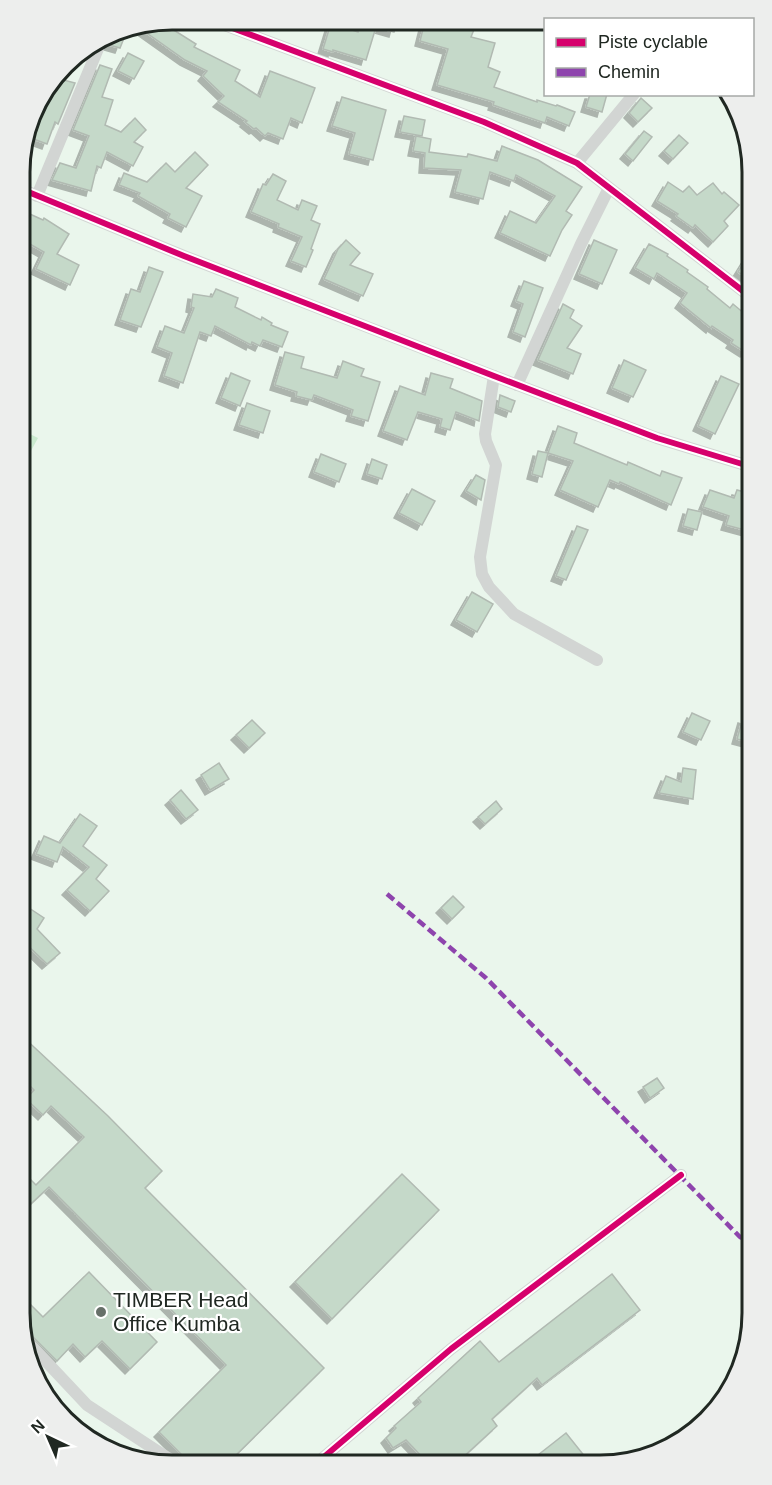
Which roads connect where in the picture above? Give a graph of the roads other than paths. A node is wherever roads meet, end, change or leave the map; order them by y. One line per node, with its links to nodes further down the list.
1 (239, 30): 4 (street)
2 (97, 52): 7 (street)
3 (632, 96): 4 (street)
4 (577, 163): 5 (street)
5 (609, 188): 8 (street); 10 (street)
6 (30, 193): 7 (street)
7 (37, 196): 9 (street)
8 (742, 290)
9 (494, 376): 10 (street); 12 (street)
10 (517, 385): 11 (street)
11 (742, 465)
12 (597, 660)
13 (681, 1176): 16 (street)
14 (36, 1351): 15 (street)
15 (162, 1454)
16 (326, 1455)

